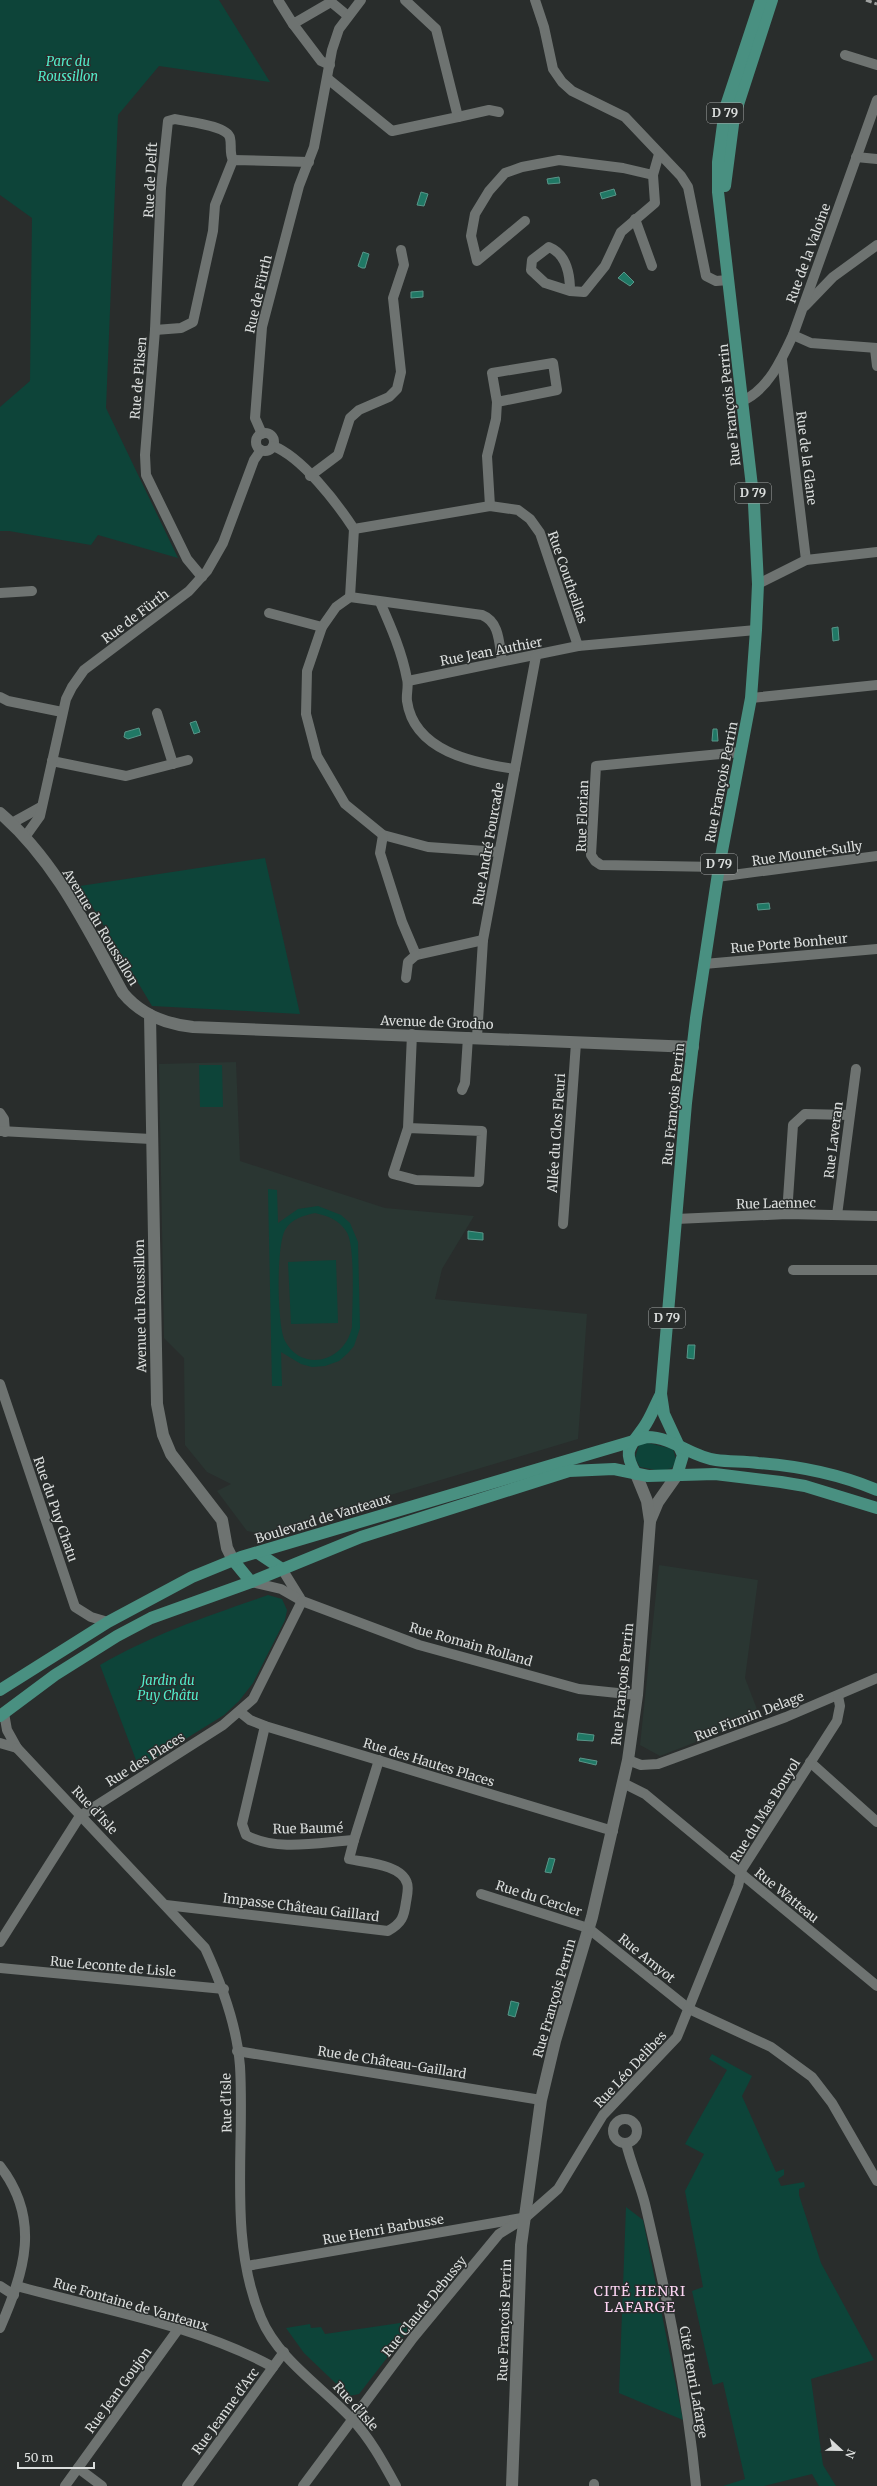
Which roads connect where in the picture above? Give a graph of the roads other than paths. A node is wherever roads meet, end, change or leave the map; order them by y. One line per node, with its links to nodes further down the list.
1 (278, 0): 8 (street)
2 (361, 0): 7 (street, Rue de Fürth)
3 (405, 0): 15 (street)
4 (535, 0): 16 (street)
5 (761, 0): 24 (main road, D 79)
6 (772, 0): 24 (main road, D 79)
7 (348, 16): 8 (street); 11 (street, Rue de Fürth)
8 (293, 24): 11 (street)
9 (845, 55): 10 (street)
10 (877, 64)
11 (330, 65): 12 (street, Rue de Fürth)
12 (328, 80): 15 (street); 20 (street, Rue de Fürth)
13 (877, 100): 17 (street, Rue de la Valoine)
14 (499, 112): 15 (street)
15 (458, 117)
16 (659, 154): 21 (street); 28 (street)
17 (856, 157): 19 (street); 30 (street, Rue de la Valoine)
18 (233, 160): 20 (street); 31 (street, Rue de Pilsen); 31 (street, Rue de Delft)
19 (877, 160)
20 (309, 162): 38 (street, Rue de Fürth)
21 (653, 175): 22 (street); 23 (street)
22 (635, 218): 27 (street); 29 (street)
23 (525, 221)
24 (721, 223): 28 (main road, Rue François Perrin / D 79)
25 (877, 246): 30 (street)
26 (401, 250): 41 (street)
27 (652, 266)
28 (728, 280): 36 (main road, Rue François Perrin / D 79)
29 (570, 291): 29 (street)
30 (802, 309): 32 (street, Rue de la Valoine)
31 (155, 330): 46 (street, Rue de Pilsen)
32 (793, 335): 33 (street); 34 (street, Rue de la Valoine)
33 (876, 349): 35 (street)
34 (782, 360): 36 (street, Rue de la Valoine); 45 (street, Rue de la Glane)
35 (877, 366)
36 (742, 401): 47 (main road, Rue François Perrin / D 79)
37 (497, 402): 37 (street); 42 (street)
38 (262, 434): 39 (street); 40 (street)
39 (273, 446): 40 (street); 41 (street)
40 (261, 450): 46 (street, Rue de Fürth)
41 (310, 476): 43 (street)
42 (490, 506): 43 (street, Rue Coutheillas); 55 (street, Rue Coutheillas)
43 (354, 529): 50 (street)
44 (877, 552): 45 (street)
45 (806, 560): 47 (street)
46 (202, 577): 62 (street, Rue de Fürth)
47 (758, 584): 54 (main road, Rue François Perrin / D 79)
48 (32, 591): 49 (street)
49 (0, 593)
50 (350, 598): 51 (street); 53 (street)
51 (380, 602): 57 (street); 58 (street)
52 (269, 613): 53 (street)
53 (322, 627): 72 (street)
54 (756, 630): 55 (street); 61 (main road, Rue François Perrin / D 79)
55 (578, 646): 56 (street, Rue Jean Authier)
56 (536, 656): 57 (street, Rue Jean Authier); 68 (street, Rue André Fourcade)
57 (502, 661): 58 (street, Rue Jean Authier)
58 (408, 680): 68 (street)
59 (877, 685): 61 (street)
60 (0, 697): 62 (street)
61 (751, 698): 64 (main road, Rue François Perrin / D 79)
62 (62, 712): 66 (street, Rue de Fürth)
63 (157, 713): 67 (street)
64 (741, 752): 76 (main road, Rue François Perrin / D 79); 76 (street, Rue Florian)
65 (188, 760): 67 (street)
66 (52, 762): 67 (street); 69 (street, Rue de Fürth)
67 (173, 764)
68 (515, 770): 74 (street, Rue André Fourcade)
69 (41, 806): 71 (street); 73 (street, Rue de Fürth)
70 (0, 813): 71 (street, Avenue du Roussillon)
71 (12, 823): 73 (street, Avenue du Roussillon)
72 (383, 835): 74 (street); 79 (street)
73 (26, 837): 82 (street, Avenue du Roussillon)
74 (500, 852): 77 (street, Rue André Fourcade)
75 (877, 856): 76 (street, Rue Mounet-Sully)
76 (718, 872): 80 (main road, Rue François Perrin / D 79)
77 (483, 940): 79 (street); 85 (street, Rue André Fourcade)
78 (877, 949): 80 (street, Rue Porte Bonheur)
79 (416, 955): 81 (street)
80 (704, 964): 87 (main road, Rue François Perrin / D 79)
81 (406, 978)
82 (150, 1015): 83 (street, Avenue du Roussillon); 94 (street, Avenue du Roussillon)
83 (181, 1025): 84 (street, Avenue de Grodno)
84 (412, 1034): 85 (street, Avenue de Grodno); 92 (street)
85 (472, 1037): 86 (street, Avenue de Grodno); 89 (street, Rue André Fourcade)
86 (576, 1043): 87 (street, Avenue de Grodno); 99 (street, Allée du Clos Fleuri)
87 (692, 1046): 98 (main road, Rue François Perrin / D 79)
88 (856, 1069): 91 (street, Rue Laveran)
89 (462, 1090)
90 (0, 1113): 93 (street)
91 (849, 1115): 95 (street); 96 (street, Rue Laveran)
92 (408, 1128): 92 (street)
93 (3, 1131): 94 (street)
94 (151, 1139): 112 (street, Avenue du Roussillon)
95 (787, 1214): 96 (street, Rue Laennec); 98 (street, Rue Laennec)
96 (837, 1215): 97 (street, Rue Laennec)
97 (877, 1216)
98 (676, 1219): 103 (main road, Rue François Perrin / D 79)
99 (563, 1224)
100 (793, 1270): 101 (street)
101 (877, 1270)
102 (0, 1384): 116 (street, Rue du Puy Chatu)
103 (661, 1394): 104 (main road, Rue François Perrin); 105 (main road, Rue François Perrin)
104 (632, 1441): 105 (main road, Boulevard de Vanteaux); 106 (main road, Rue François Perrin); 111 (main road, Boulevard de Vanteaux)
105 (679, 1445): 107 (main road, Rue François Perrin); 108 (main road, Boulevard de Vanteaux)
106 (636, 1474): 107 (main road); 110 (street, Rue François Perrin); 113 (main road)
107 (677, 1475): 109 (main road); 110 (street, Rue François Perrin)
108 (877, 1490)
109 (877, 1508)
110 (650, 1521): 119 (street, Rue François Perrin)
111 (258, 1553): 112 (main road, Boulevard de Vanteaux); 113 (main road)
112 (232, 1560): 114 (main road, Avenue du Roussillon); 116 (main road, Boulevard de Vanteaux)
113 (282, 1569): 114 (main road); 115 (street)
114 (251, 1582): 115 (street, Rue Romain Rolland); 121 (main road)
115 (302, 1601): 119 (street, Rue Romain Rolland); 122 (street, Rue des Places)
116 (108, 1622): 118 (main road, Boulevard de Vanteaux)
117 (877, 1678): 120 (street, Rue Firmin Delage)
118 (0, 1690)
119 (637, 1695): 127 (street, Rue François Perrin)
120 (838, 1696): 127 (street, Rue Firmin Delage); 128 (street, Rue du Mas Bouyol)
121 (1, 1712): 125 (street, Rue d'Isle)
122 (240, 1712): 123 (street, Rue des Hautes Places); 130 (street, Rue des Places)
123 (265, 1726): 126 (street, Rue des Hautes Places); 133 (street, Rue Baumé)
124 (0, 1743): 125 (street)
125 (17, 1748): 130 (street, Rue d'Isle)
126 (379, 1760): 132 (street, Rue des Hautes Places); 133 (street, Rue Baumé)
127 (628, 1760): 129 (street, Rue François Perrin)
128 (810, 1762): 131 (street); 134 (street, Rue du Mas Bouyol)
129 (623, 1783): 132 (street, Rue François Perrin); 134 (street, Rue Watteau)
130 (80, 1816): 136 (street, Rue d'Isle); 138 (street, Rue des Places)
131 (877, 1822)
132 (613, 1831): 137 (street, Rue François Perrin)
133 (354, 1840): 136 (street, Impasse Château Gaillard)
134 (741, 1874): 140 (street, Rue Watteau); 142 (street, Rue du Mas Bouyol)
135 (481, 1894): 137 (street, Rue du Cercler)
136 (166, 1905): 141 (street, Rue d'Isle)
137 (588, 1928): 142 (street, Rue Amyot); 144 (street, Rue François Perrin)
138 (0, 1942)
139 (0, 1968): 141 (street, Rue Leconte de Lisle)
140 (877, 1986)
141 (224, 1989): 143 (street, Rue d'Isle)
142 (689, 2009): 145 (street, Rue Léo Delibes); 149 (street)
143 (237, 2051): 144 (street, Rue de Château-Gaillard); 151 (street, Rue d'Isle)
144 (541, 2100): 150 (street, Rue François Perrin)
145 (603, 2115): 146 (street); 150 (street, Rue Léo Delibes)
146 (615, 2123): 147 (street); 147 (street)
147 (626, 2143): 166 (street, Cité Henri Lafarge)
148 (0, 2166): 153 (street)
149 (877, 2181)
150 (525, 2218): 151 (street, Rue Henri Barbusse); 158 (street, Rue Claude Debussy); 165 (street, Rue François Perrin)
151 (247, 2266): 156 (street, Rue d'Isle)
152 (0, 2286): 153 (street, Rue Fontaine de Vanteaux)
153 (15, 2290): 154 (street); 155 (street, Rue Fontaine de Vanteaux)
154 (1, 2322)
155 (178, 2328): 157 (street, Rue Fontaine de Vanteaux); 159 (street, Rue Jean Goujon)
156 (284, 2352): 157 (street, Rue Jeanne d'Arc); 158 (street, Rue d'Isle)
157 (273, 2367): 162 (street, Rue Jeanne d'Arc)
158 (353, 2420): 163 (street, Rue Claude Debussy); 164 (street, Rue d'Isle)
159 (78, 2468): 160 (street, Rue Jean Goujon); 161 (street)
160 (65, 2486)
161 (102, 2486)
162 (187, 2486)
163 (303, 2486)
164 (396, 2486)
165 (512, 2486)
166 (696, 2486)

